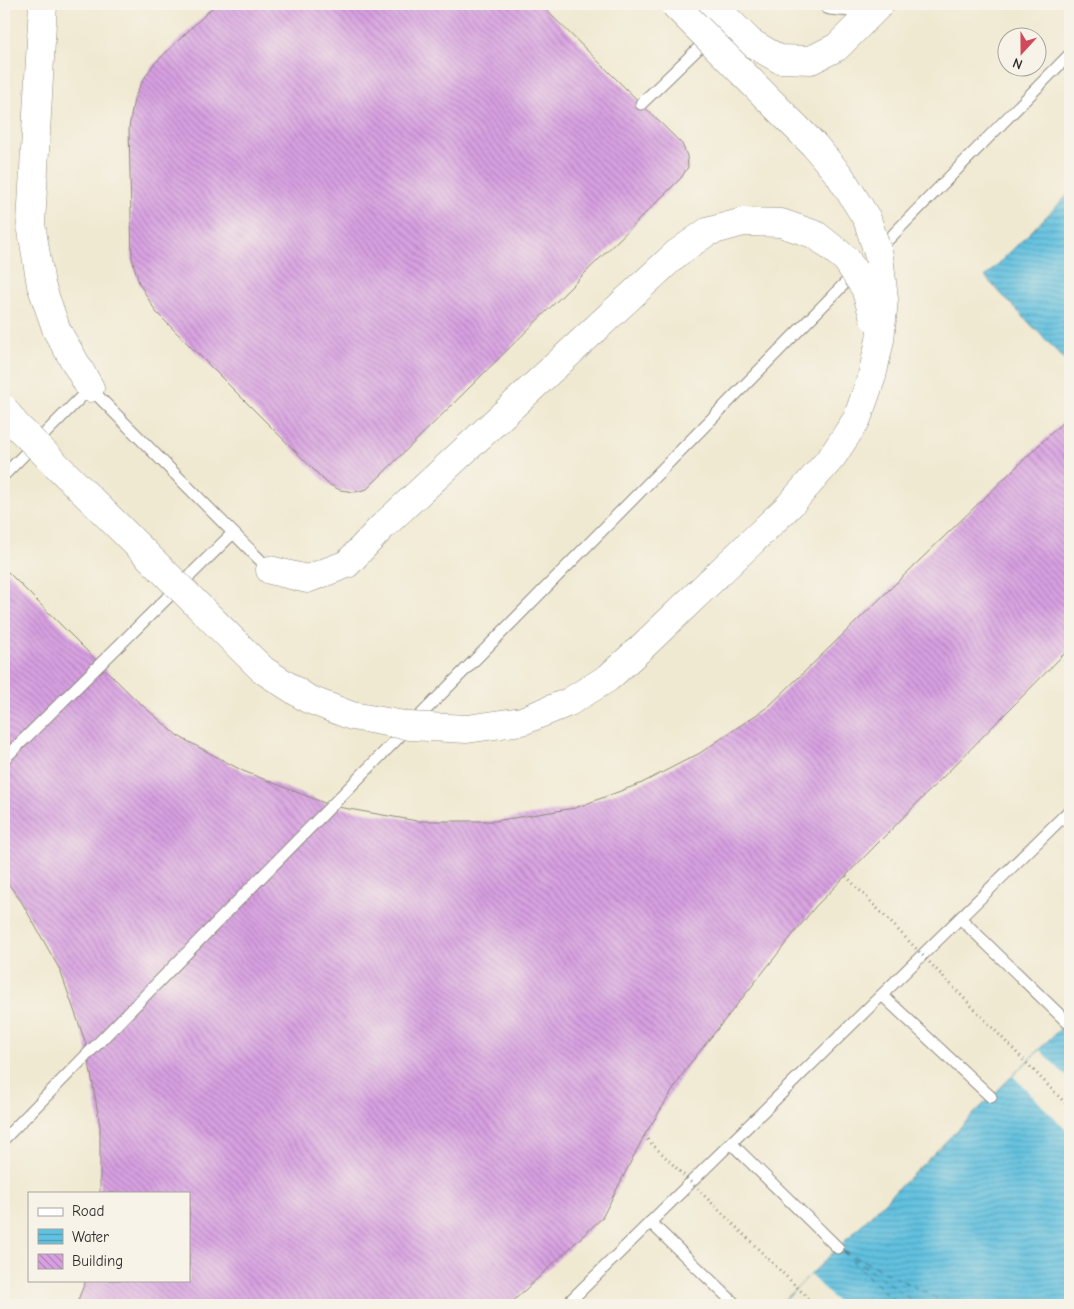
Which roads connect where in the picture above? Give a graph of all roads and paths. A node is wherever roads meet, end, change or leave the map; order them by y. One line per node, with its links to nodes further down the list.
1 (43, 4): 11 (main road)
2 (674, 4): 7 (main road, bridge)
3 (712, 4): 6 (main road)
4 (830, 4): 5 (street)
5 (857, 4)
6 (880, 4)
7 (709, 38): 9 (lane); 10 (main road, bridge)
8 (1070, 54): 27 (lane)
9 (641, 104)
10 (872, 376): 12 (main road, bridge); 15 (main road, bridge)
11 (90, 388): 13 (lane); 14 (lane)
12 (4, 409)
13 (4, 475)
14 (233, 533): 15 (lane); 18 (lane)
15 (270, 570)
16 (1061, 656): 17 (path)
17 (1070, 666)
18 (4, 759)
19 (1070, 810): 21 (lane)
20 (846, 876): 25 (path, bridge)
21 (960, 918): 22 (lane); 23 (lane)
22 (882, 995): 24 (lane); 28 (lane)
23 (1068, 1022)
24 (991, 1098)
25 (1070, 1108)
26 (644, 1136): 33 (path, bridge)
27 (4, 1139)
28 (731, 1143): 29 (lane); 30 (lane)
29 (650, 1222): 31 (lane); 32 (lane)
30 (838, 1248)
31 (566, 1305)
32 (736, 1305)
33 (815, 1305)

